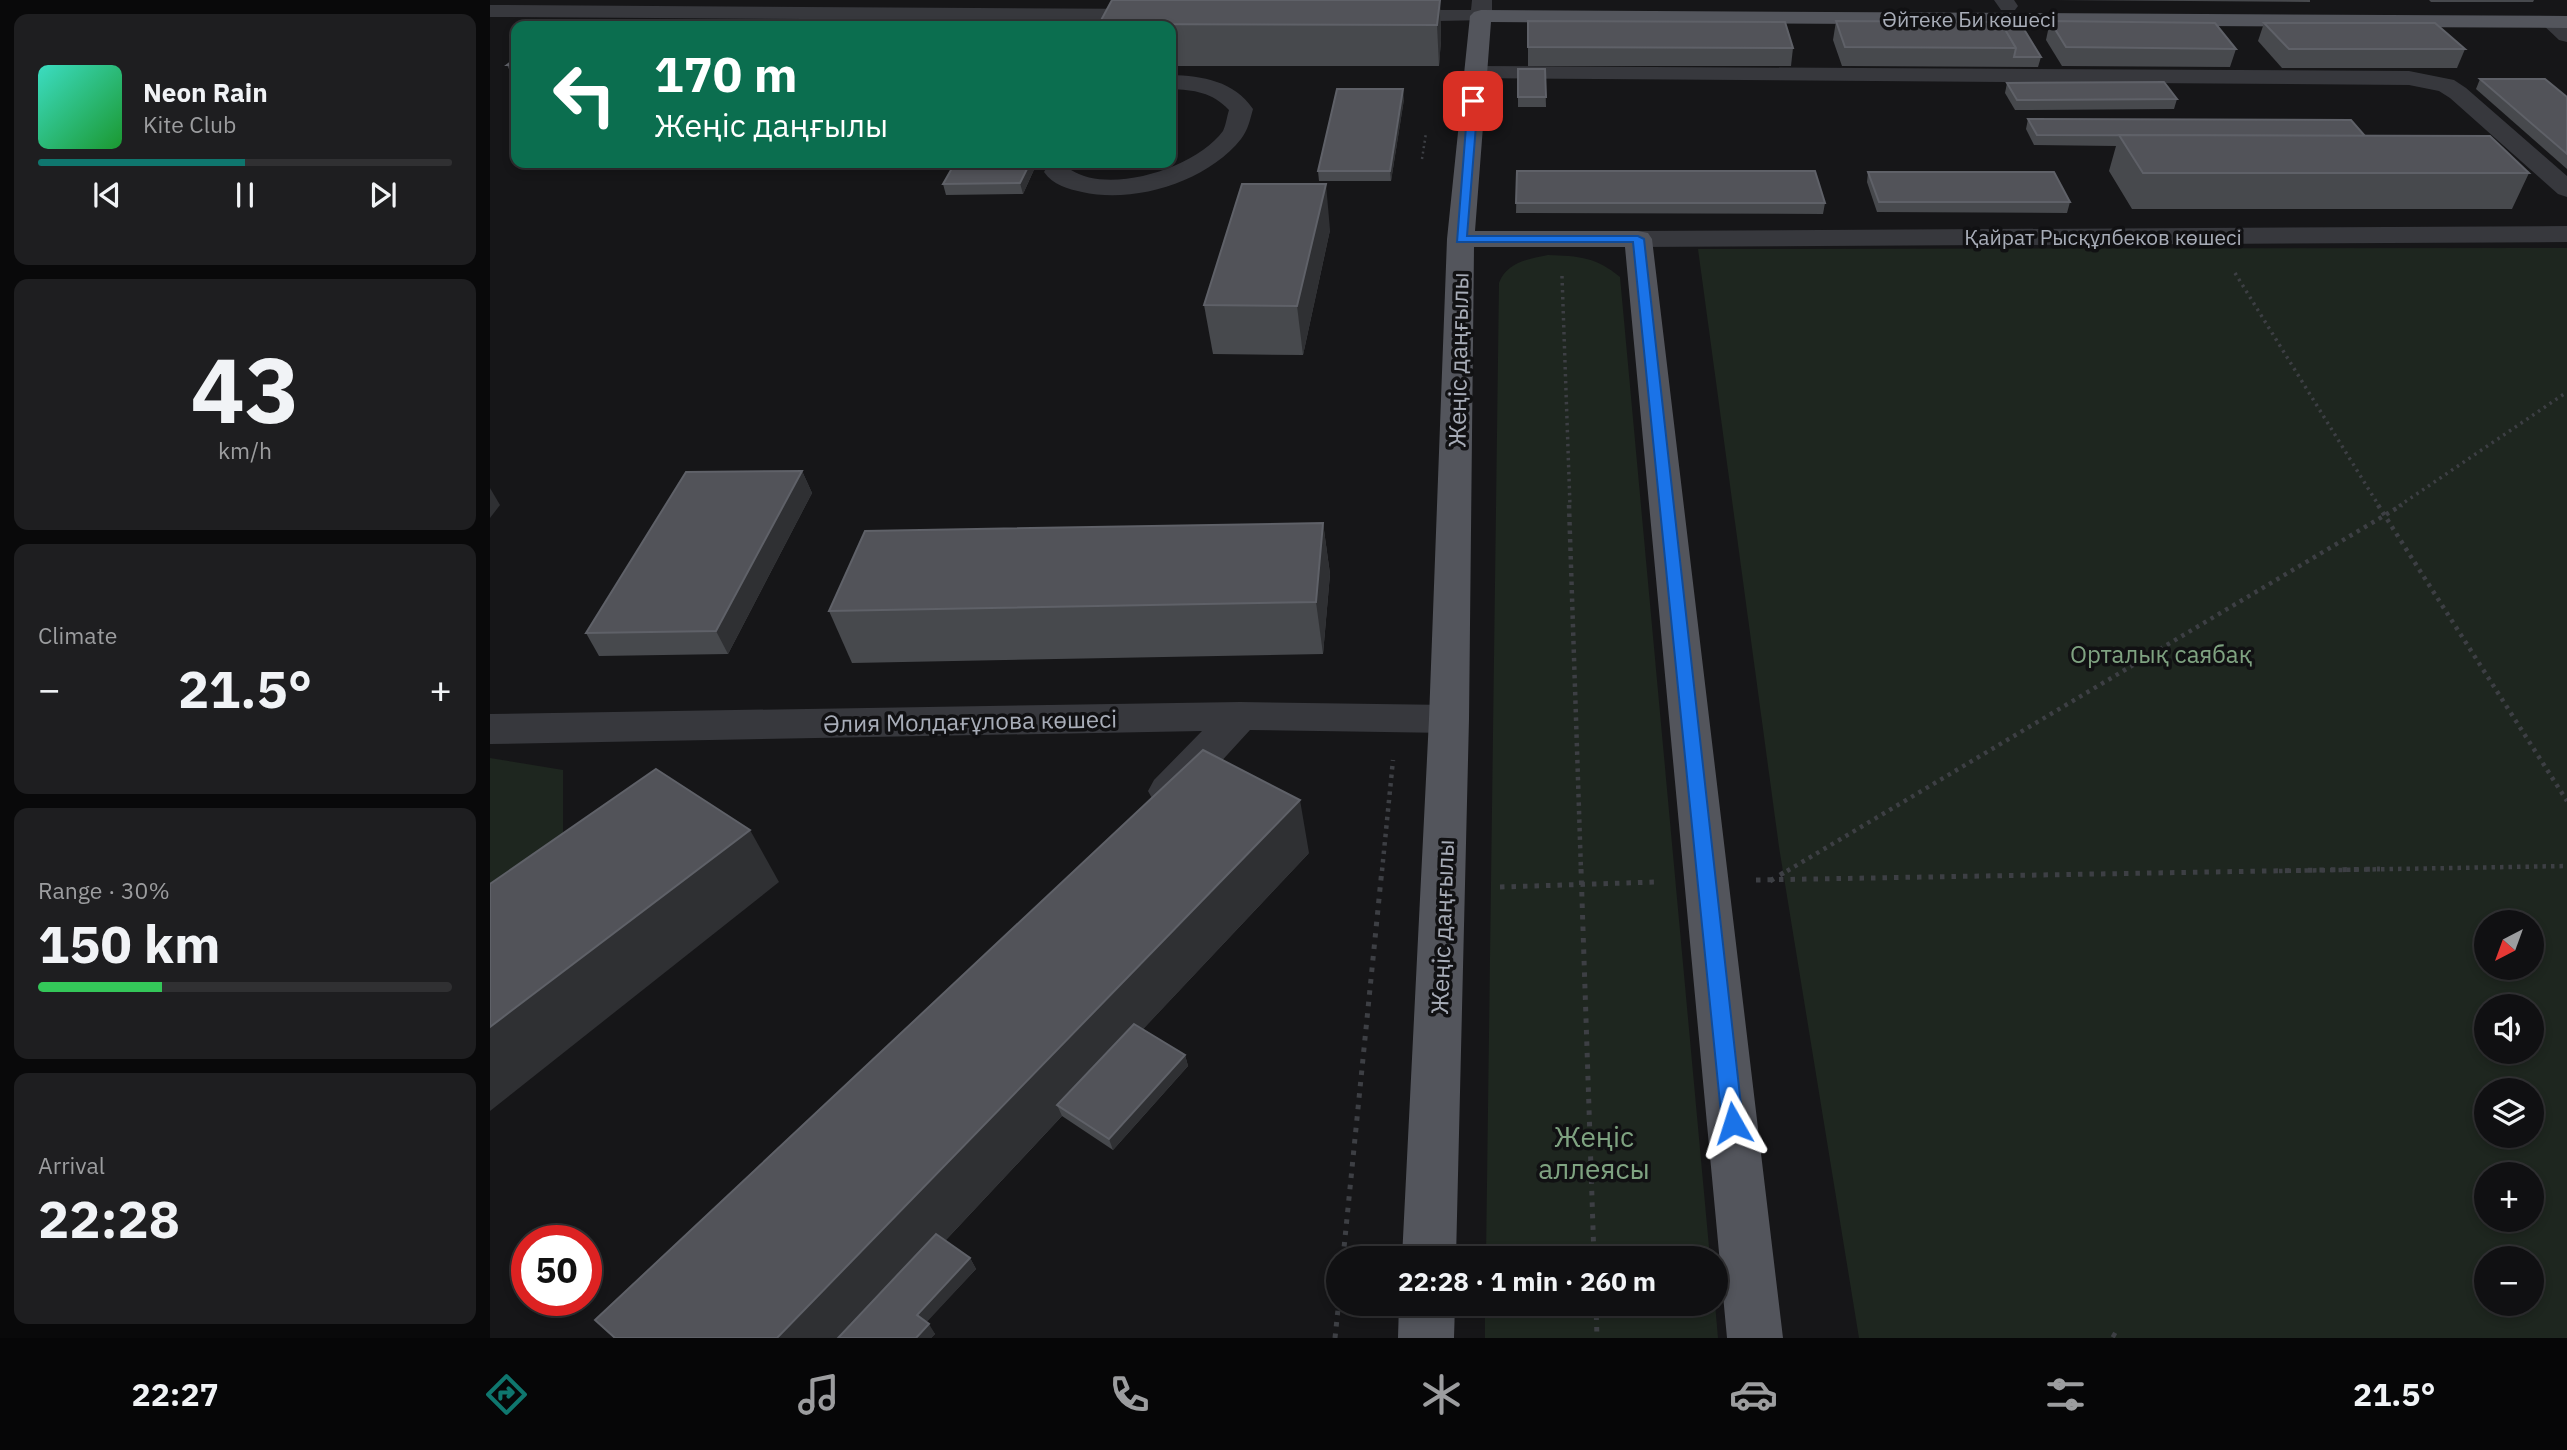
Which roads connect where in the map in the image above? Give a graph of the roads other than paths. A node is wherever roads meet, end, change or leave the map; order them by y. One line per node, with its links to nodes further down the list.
1 (659, 6): 3 (street); 6 (street)
2 (1481, 8): 5 (street, Әйтеке Би көшесі); 7 (main road, Әйтеке Би көшесі); 8 (main road)
3 (490, 11)
4 (1171, 15): 6 (street)
5 (1362, 16)
6 (1100, 20)
7 (2562, 26)
8 (1475, 73): 11 (street); 13 (main road)
9 (1176, 82): 10 (street)
10 (1058, 168)
11 (2567, 189)
12 (2567, 234): 14 (street, Қайрат Рысқұлбеков көшесі)
13 (1461, 239): 14 (main road, Жеңіс даңғылы); 16 (main road, Жеңіс даңғылы)
14 (1638, 239): 22 (main road)
15 (1240, 716): 16 (street, Әлия Молдағұлова көшесі); 17 (street, Әлия Молдағұлова көшесі); 18 (street)
16 (1449, 719): 19 (main road, Жеңіс даңғылы)
17 (490, 729)
18 (1140, 820)
19 (1429, 1246)
20 (1427, 1316): 21 (main road)
21 (1426, 1338)
22 (1755, 1338)

